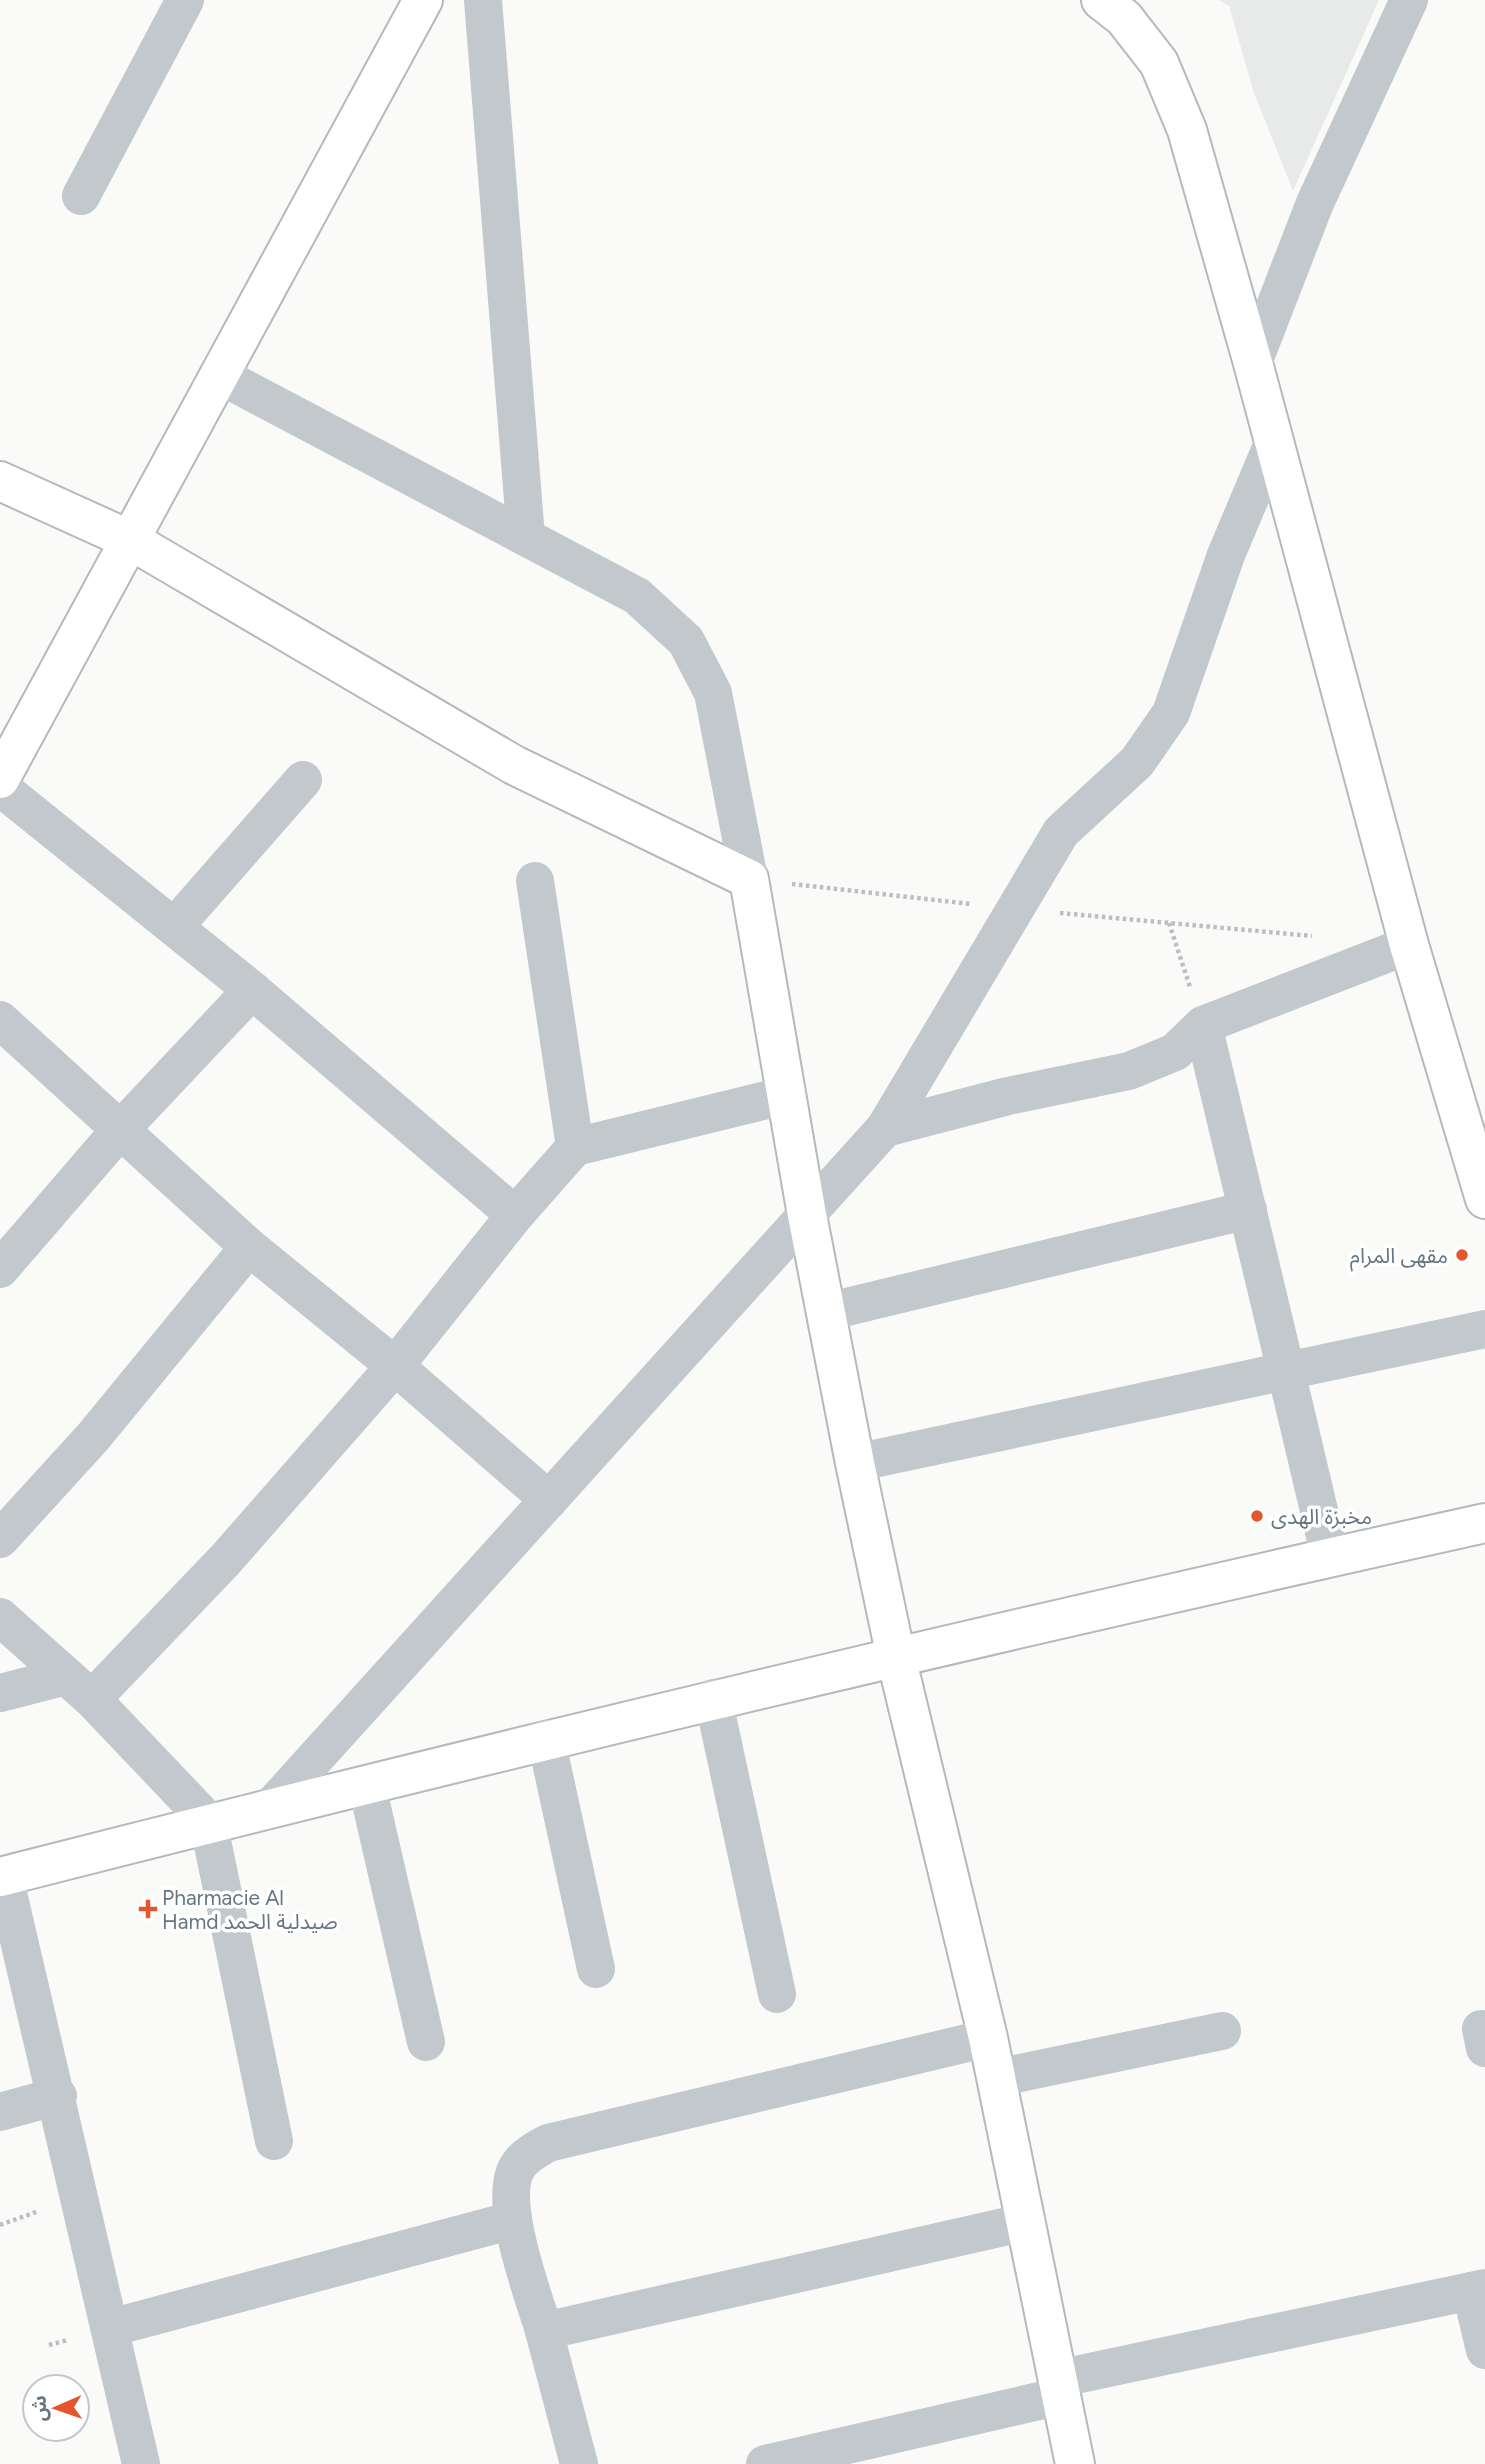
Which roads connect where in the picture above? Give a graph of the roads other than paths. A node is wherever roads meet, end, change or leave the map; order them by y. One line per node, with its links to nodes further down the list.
1 (185, 0): 6 (street)
2 (424, 0): 8 (street)
3 (483, 0): 11 (street)
4 (1101, 0): 7 (street)
5 (1409, 0): 7 (street)
6 (81, 196)
7 (1253, 363): 9 (street)
8 (219, 375): 11 (street); 12 (street)
9 (1274, 441): 19 (street); 24 (street)
10 (0, 481): 12 (street)
11 (526, 537): 16 (street)
12 (130, 540): 13 (street); 16 (street)
13 (0, 779)
14 (303, 780): 18 (street)
15 (0, 787): 18 (street)
16 (749, 879): 23 (street)
17 (535, 881): 26 (street)
18 (175, 926): 20 (street)
19 (1409, 945): 22 (street); 27 (street)
20 (252, 990): 25 (street); 29 (street)
21 (0, 1020): 25 (street)
22 (1203, 1025): 24 (street); 28 (street)
23 (787, 1095): 26 (street); 30 (street)
24 (885, 1128): 30 (street)
25 (120, 1130): 31 (street); 32 (street)
26 (575, 1147): 29 (street)
27 (1485, 1199)
28 (1248, 1210): 33 (street); 36 (street)
29 (515, 1215): 35 (street)
30 (807, 1215): 33 (street); 38 (street)
31 (249, 1247): 35 (street); 40 (street)
32 (0, 1269)
33 (826, 1312): 37 (street)
34 (1485, 1329): 36 (street)
35 (395, 1366): 38 (street); 44 (street)
36 (1286, 1371): 37 (street); 41 (street)
37 (855, 1463): 43 (street)
38 (549, 1500): 49 (street)
39 (1485, 1523): 41 (street)
40 (0, 1539)
41 (1330, 1557): 43 (street)
42 (0, 1617): 44 (street)
43 (896, 1657): 46 (street); 55 (street)
44 (79, 1687): 45 (street); 50 (street)
45 (0, 1693)
46 (713, 1698): 47 (street); 53 (street)
47 (545, 1739): 48 (street); 52 (street)
48 (367, 1786): 49 (street); 56 (street)
49 (270, 1808): 50 (street)
50 (208, 1821): 51 (street); 60 (street)
51 (2, 1876): 58 (street)
52 (596, 1969)
53 (777, 1994)
54 (1222, 2031): 57 (street)
55 (988, 2038): 57 (street); 61 (street)
56 (426, 2042)
57 (996, 2078): 62 (street)
58 (58, 2096): 59 (street); 64 (street)
59 (0, 2112)
60 (274, 2141)
61 (513, 2220): 64 (street); 65 (street)
62 (1026, 2222): 65 (street); 67 (street)
63 (1478, 2290): 66 (street); 67 (street)
64 (110, 2328): 69 (street)
65 (544, 2331): 70 (street)
66 (1485, 2350)
67 (1059, 2388): 68 (street); 72 (street)
68 (834, 2456): 71 (street)
69 (141, 2464)
70 (579, 2464)
71 (765, 2464)
72 (1075, 2464)

